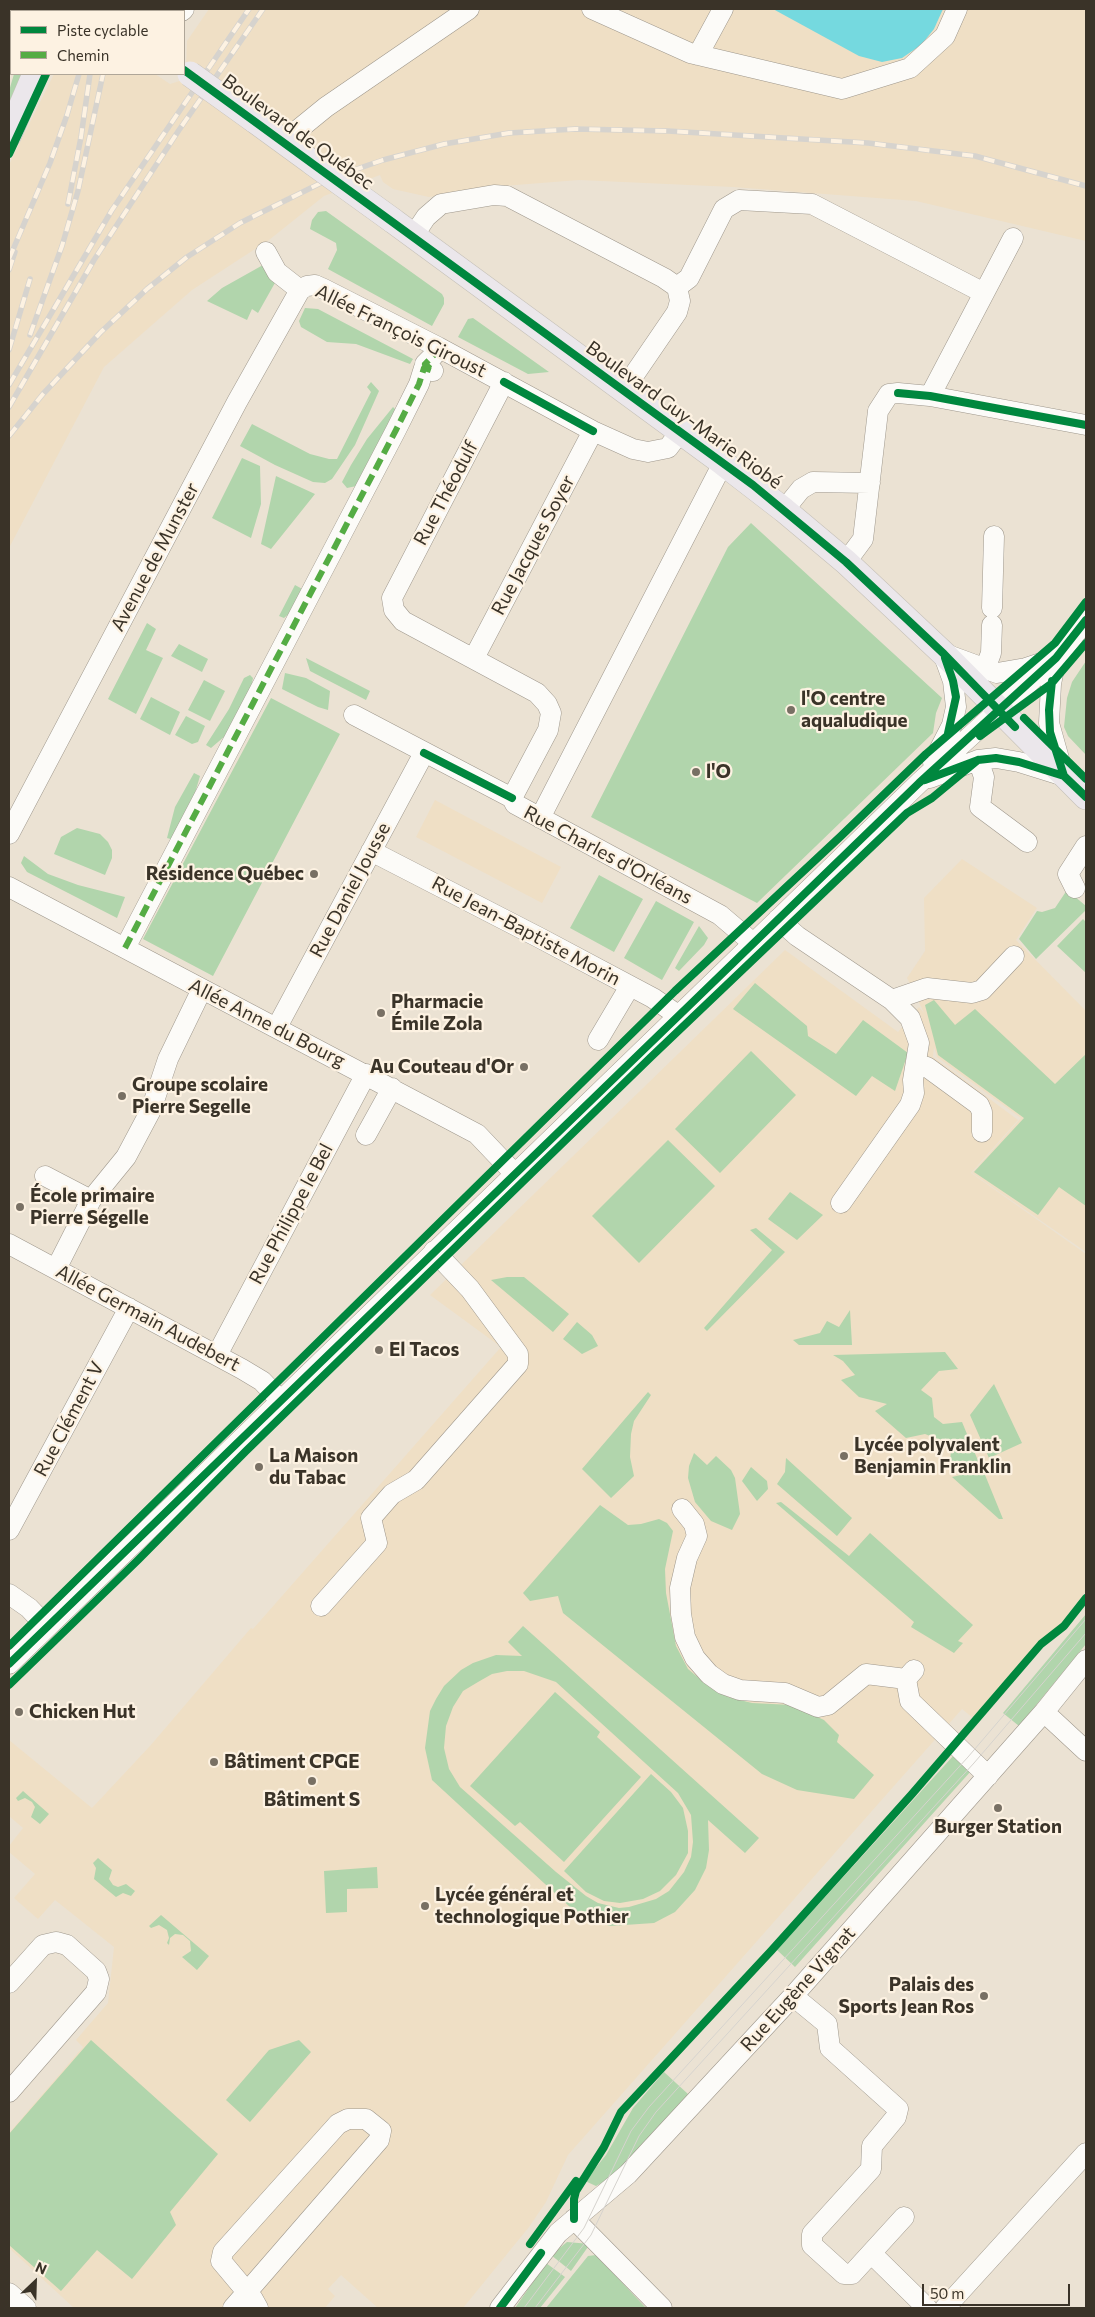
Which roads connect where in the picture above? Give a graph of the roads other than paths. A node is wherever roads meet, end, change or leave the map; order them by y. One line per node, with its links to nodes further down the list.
1 (469, 9): 9 (street)
2 (592, 9): 5 (street)
3 (723, 9): 5 (street)
4 (957, 9): 5 (street)
5 (698, 55)
6 (187, 72): 9 (main road, Boulevard de Québec, bridge)
7 (34, 75): 8 (main road)
8 (9, 136)
9 (283, 142): 10 (main road, Boulevard de Québec, bridge)
10 (392, 220): 11 (main road, Boulevard Guy-Marie Riobé)
11 (414, 235): 14 (street); 19 (main road, Boulevard Guy-Marie Riobé)
12 (1013, 238): 16 (street)
13 (266, 252): 15 (street)
14 (677, 287): 16 (street); 19 (street)
15 (303, 288): 18 (street, Allée François Giroust); 43 (street, Avenue de Munster)
16 (984, 293): 20 (street)
17 (434, 355): 51 (street)
18 (504, 382): 22 (street, Allée François Giroust); 31 (street, Rue Théodulf)
19 (623, 391): 23 (main road, Boulevard Guy-Marie Riobé)
20 (930, 396): 21 (street); 25 (street)
21 (1086, 425)
22 (592, 431): 23 (street, Allée François Giroust); 31 (street, Rue Jacques Soyer)
23 (680, 432): 24 (main road, Boulevard Guy-Marie Riobé)
24 (723, 463): 26 (main road, Boulevard Guy-Marie Riobé); 42 (street)
25 (870, 483): 26 (street); 28 (street)
26 (784, 510): 28 (main road, Boulevard Guy-Marie Riobé)
27 (994, 536): 33 (street)
28 (846, 562): 30 (main road, Boulevard Guy-Marie Riobé)
29 (1086, 620): 32 (street)
30 (944, 654): 33 (main road); 39 (street)
31 (474, 658): 41 (street)
32 (1056, 658): 33 (street); 34 (street); 38 (street)
33 (978, 676): 34 (main road)
34 (999, 710): 38 (main road); 39 (street)
35 (354, 715): 36 (street, Rue Charles d'Orléans)
36 (424, 753): 41 (street, Rue Charles d'Orléans); 46 (street, Rue Daniel Jousse)
37 (978, 760): 38 (street); 39 (street); 44 (street)
38 (1064, 776): 40 (main road)
39 (918, 783): 49 (street)
40 (1086, 797)
41 (512, 798): 42 (street, Rue Charles d'Orléans)
42 (540, 818): 50 (street, Rue Charles d'Orléans)
43 (9, 834)
44 (1027, 842)
45 (1086, 846): 48 (street)
46 (371, 851): 53 (street, Rue Jean-Baptiste Morin); 57 (street, Rue Daniel Jousse)
47 (9, 888): 51 (street, Allée Anne du Bourg)
48 (1075, 888)
49 (778, 919): 50 (street); 55 (street)
50 (753, 943): 56 (street)
51 (125, 948): 54 (street, Allée Anne du Bourg)
52 (1014, 956): 55 (street)
53 (630, 986): 56 (street, Rue Jean-Baptiste Morin); 58 (street)
54 (202, 989): 57 (street, Allée Anne du Bourg); 66 (street)
55 (896, 1004): 59 (street)
56 (679, 1016): 64 (street)
57 (277, 1027): 60 (street, Allée Anne du Bourg)
58 (598, 1040)
59 (917, 1064): 62 (street); 67 (street)
60 (366, 1074): 61 (street, Allée Anne du Bourg); 72 (street, Rue Philippe le Bel)
61 (392, 1088): 63 (street); 64 (street, Allée Anne du Bourg)
62 (982, 1132)
63 (366, 1136)
64 (514, 1174): 69 (street)
65 (45, 1176): 66 (street)
66 (91, 1200): 70 (street)
67 (841, 1204)
68 (9, 1244): 70 (street, Allée Germain Audebert)
69 (434, 1251): 73 (street); 77 (street)
70 (56, 1269): 71 (street, Allée Germain Audebert)
71 (129, 1308): 72 (street, Allée Germain Audebert); 75 (street, Rue Clément V)
72 (216, 1355): 73 (street, Allée Germain Audebert)
73 (281, 1400): 78 (street)
74 (682, 1509): 83 (street)
75 (9, 1530)
76 (9, 1594): 78 (street)
77 (320, 1606)
78 (46, 1627): 80 (street)
79 (1086, 1660): 81 (street, Rue Eugène Vignat)
80 (9, 1664)
81 (1044, 1712): 82 (street); 83 (street, Rue Eugène Vignat)
82 (1086, 1751)
83 (988, 1776): 85 (street, Rue Eugène Vignat)
84 (9, 1983): 86 (street)
85 (793, 1996): 89 (street, Rue Eugène Vignat); 90 (street)
86 (9, 2092)
87 (1086, 2153): 98 (street)
88 (904, 2217): 90 (street)
89 (574, 2219): 95 (street, Rue Eugène Vignat); 96 (street)
90 (872, 2254): 97 (street)
91 (9, 2293): 93 (street)
92 (252, 2300): 92 (street); 94 (street)
93 (26, 2308)
94 (233, 2308)
95 (500, 2308)
96 (662, 2308)
97 (928, 2308)
98 (945, 2308)

